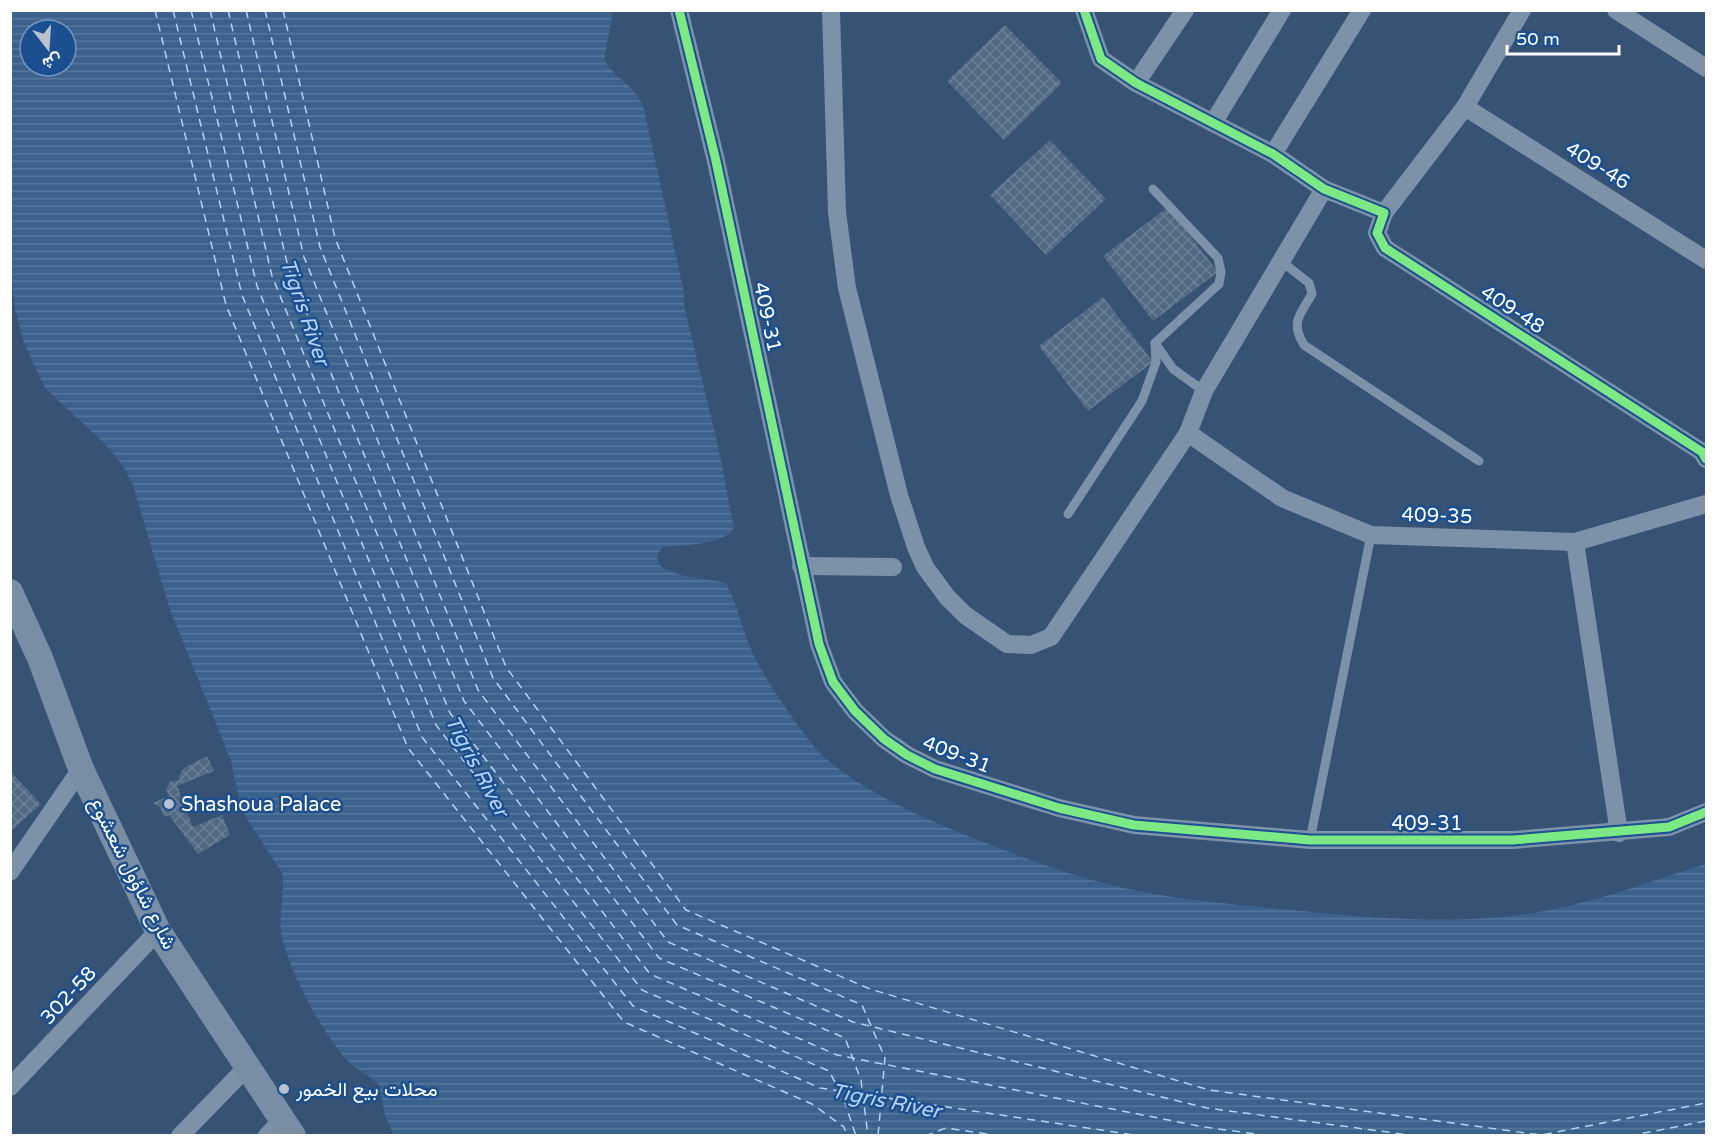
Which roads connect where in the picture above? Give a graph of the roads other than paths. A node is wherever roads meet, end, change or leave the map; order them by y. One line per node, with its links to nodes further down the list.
1 (679, 10): 28 (street, 409-31)
2 (831, 10): 21 (street)
3 (1185, 10): 10 (street)
4 (1282, 10): 12 (street)
5 (1362, 10): 13 (street)
6 (1522, 10): 11 (street)
7 (1616, 10): 9 (street)
8 (1086, 12): 10 (street)
9 (1707, 69)
10 (1136, 83): 12 (street)
11 (1465, 107): 16 (street); 17 (street, 409-46)
12 (1213, 123): 13 (street)
13 (1273, 154): 15 (street)
14 (1153, 189): 19 (lane)
15 (1324, 189): 16 (street); 18 (street)
16 (1384, 213): 22 (street, 409-48)
17 (1707, 260)
18 (1281, 261): 20 (street); 23 (lane)
19 (1155, 343): 20 (lane); 25 (lane)
20 (1204, 391): 21 (street)
21 (1188, 433): 26 (street, 409-35)
22 (1707, 459)
23 (1479, 461)
24 (1707, 504): 27 (street, 409-35)
25 (1068, 513)
26 (1371, 535): 27 (street, 409-35); 34 (lane)
27 (1575, 542): 33 (street)
28 (801, 566): 29 (street); 34 (street, 409-31)
29 (893, 567)
30 (10, 591): 31 (street, شارع شاؤول شعشوع)
31 (81, 769): 35 (street); 36 (street, شارع شاؤول شعشوع)
32 (1707, 812): 33 (street, 409-31)
33 (1619, 833): 34 (street, 409-31)
34 (1310, 840)
35 (10, 872)
36 (158, 931): 37 (street, شارع شاؤول شعشوع); 38 (street, 302-58)
37 (248, 1066): 39 (street, شارع شاؤول شعشوع); 40 (street)
38 (10, 1087)
39 (281, 1130)
40 (180, 1136)

